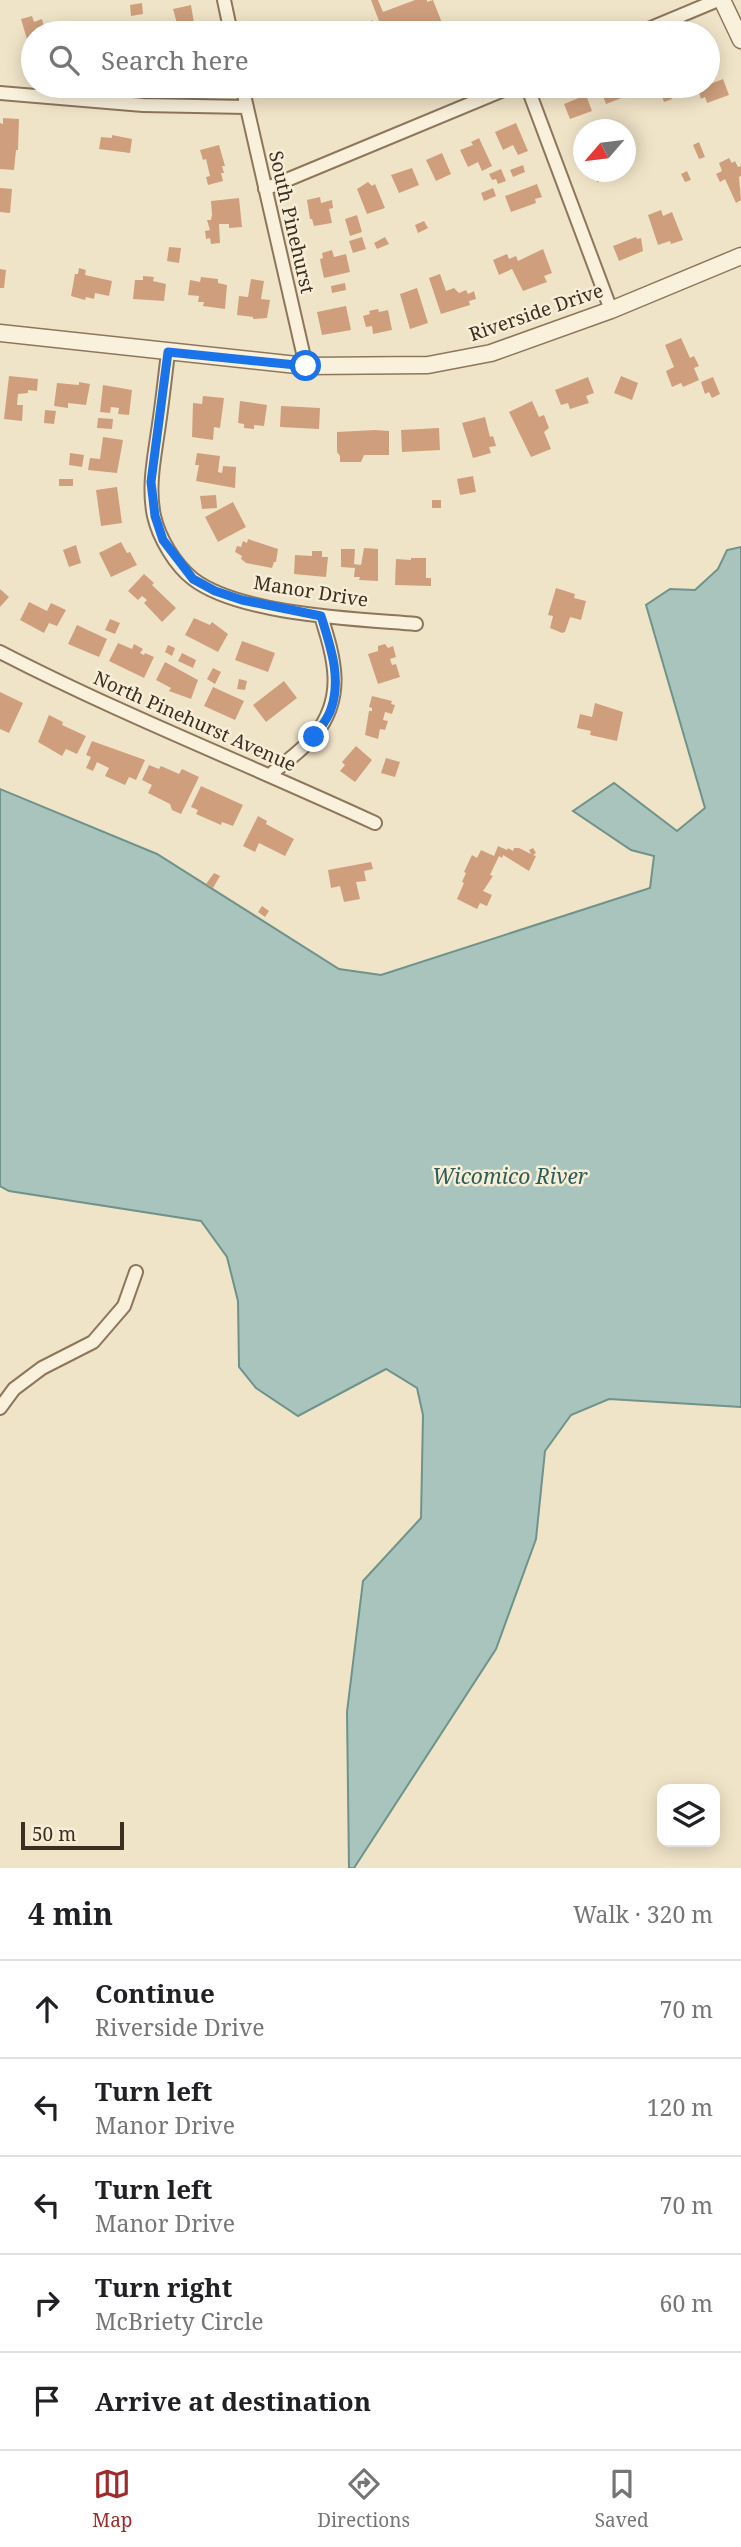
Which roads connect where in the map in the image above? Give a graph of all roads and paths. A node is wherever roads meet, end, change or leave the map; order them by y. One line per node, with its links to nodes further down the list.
1 (224, 0): 3 (street)
2 (720, 0): 4 (street); 5 (street)
3 (228, 21)
4 (668, 21)
5 (741, 40)
6 (0, 93): 7 (street)
7 (21, 95)
8 (60, 98): 12 (street)
9 (245, 98): 12 (street, South Pinehurst)
10 (484, 98): 13 (street)
11 (532, 98): 15 (street)
12 (247, 107): 13 (street, South Pinehurst)
13 (265, 189): 18 (street, South Pinehurst)
14 (741, 256): 15 (street, Riverside Drive)
15 (611, 310): 18 (street, Riverside Drive)
16 (0, 333): 17 (street, Riverside Drive)
17 (168, 352): 18 (street, Riverside Drive); 19 (street, Manor Drive)
18 (306, 366)
19 (321, 616): 20 (street, Manor Drive); 22 (street)
20 (416, 624)
21 (0, 652): 22 (street, North Pinehurst Avenue)
22 (271, 775): 23 (street, North Pinehurst Avenue)
23 (375, 823)
24 (136, 1272): 25 (street)
25 (0, 1408)

